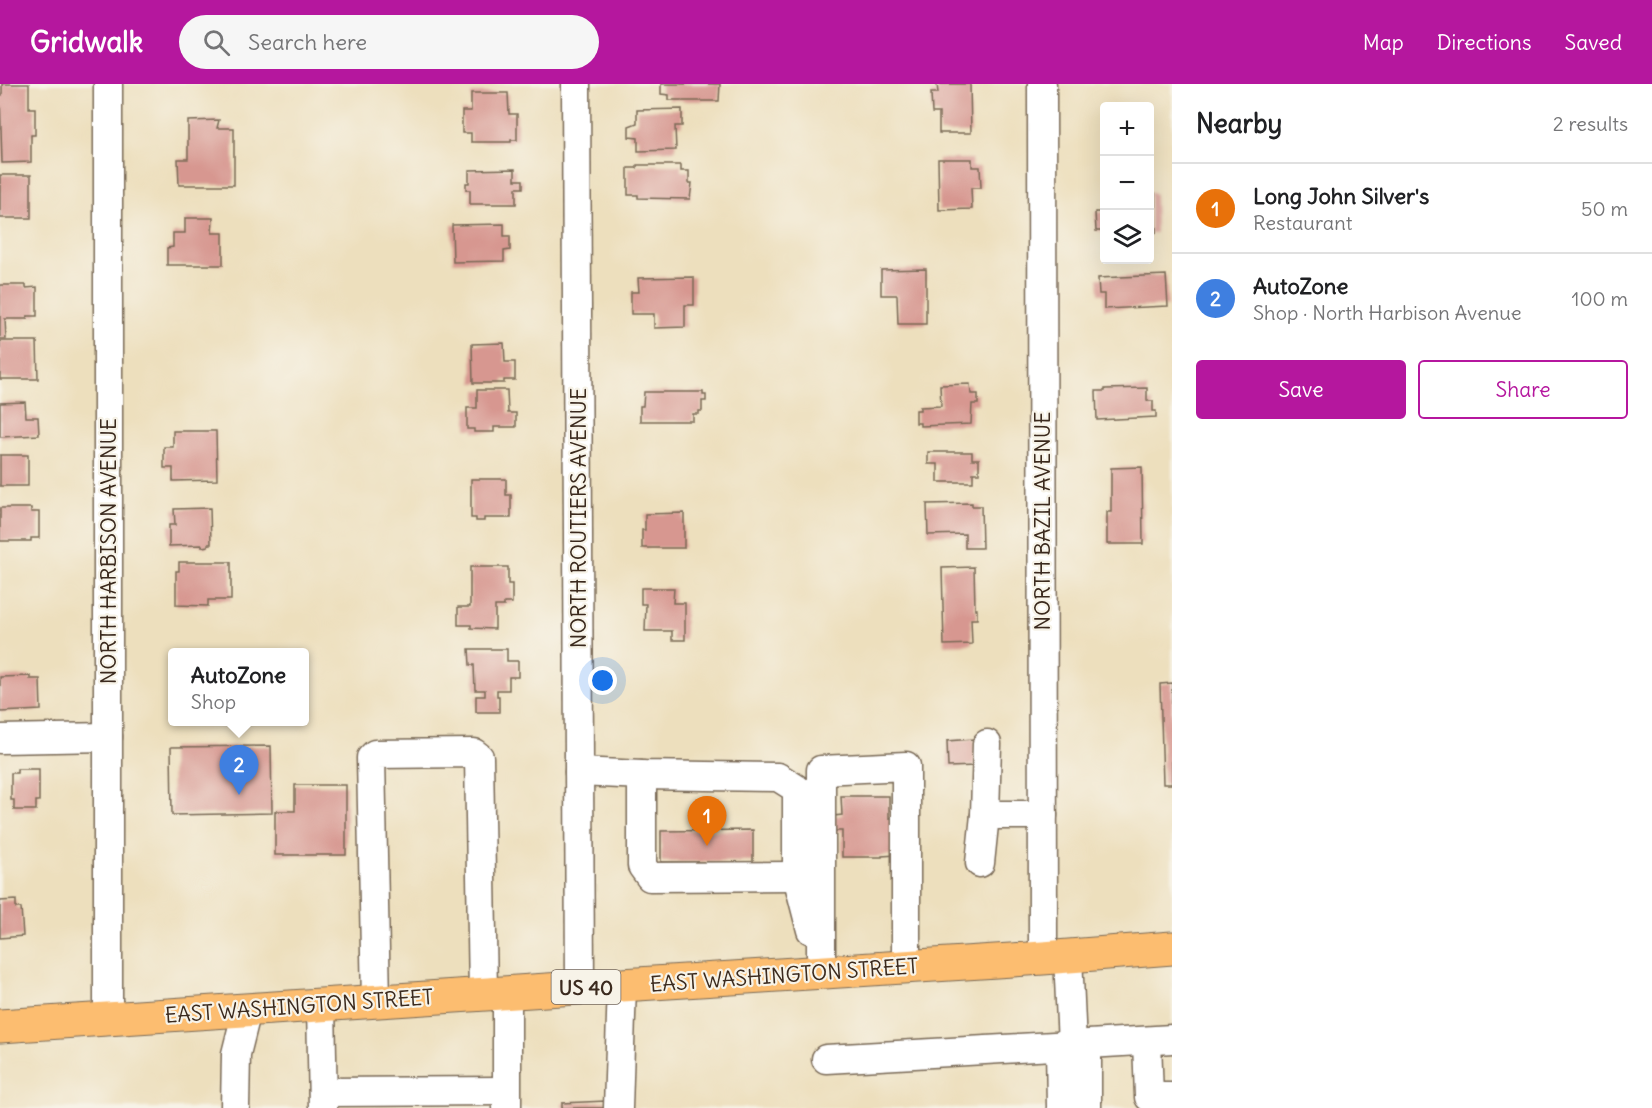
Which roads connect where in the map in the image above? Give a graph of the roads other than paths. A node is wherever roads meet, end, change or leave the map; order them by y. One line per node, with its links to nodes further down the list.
1 (108, 84): 4 (street, NORTH HARBISON AVENUE)
2 (576, 84): 7 (street, NORTH ROUTIERS AVENUE)
3 (1042, 84): 9 (street, NORTH BAZIL AVENUE)
4 (108, 736): 5 (street); 23 (street, NORTH HARBISON AVENUE)
5 (0, 739)
6 (987, 744): 10 (street)
7 (579, 772): 8 (street); 18 (street, NORTH ROUTIERS AVENUE)
8 (642, 775): 12 (street); 12 (street)
9 (1043, 814): 10 (street); 14 (street, NORTH BAZIL AVENUE)
10 (986, 815): 11 (street)
11 (980, 863)
12 (797, 876): 16 (street)
13 (1172, 948): 14 (main road, EAST WASHINGTON STREET / US 40)
14 (1056, 957): 15 (main road, EAST WASHINGTON STREET / US 40); 26 (street, NORTH BAZIL AVENUE)
15 (906, 967): 16 (main road, EAST WASHINGTON STREET / US 40); 16 (street)
16 (822, 972): 17 (main road, EAST WASHINGTON STREET / US 40)
17 (622, 985): 18 (main road, EAST WASHINGTON STREET / US 40); 32 (street)
18 (580, 987): 19 (main road, EAST WASHINGTON STREET / US 40)
19 (495, 993): 20 (main road, EAST WASHINGTON STREET / US 40); 20 (street); 29 (street)
20 (376, 1001): 21 (main road, EAST WASHINGTON STREET / US 40)
21 (321, 1005): 22 (main road, EAST WASHINGTON STREET / US 40); 30 (street)
22 (247, 1010): 23 (main road, EAST WASHINGTON STREET / US 40); 31 (street)
23 (108, 1019): 24 (main road, EAST WASHINGTON STREET / US 40)
24 (0, 1026)
25 (1159, 1040): 26 (street); 28 (street)
26 (1073, 1045): 27 (street); 33 (street); 34 (street)
27 (826, 1059)
28 (1172, 1097)
29 (507, 1099): 30 (street)
30 (323, 1100)
31 (235, 1108)
32 (618, 1108)
33 (1061, 1108)
34 (1087, 1108)

